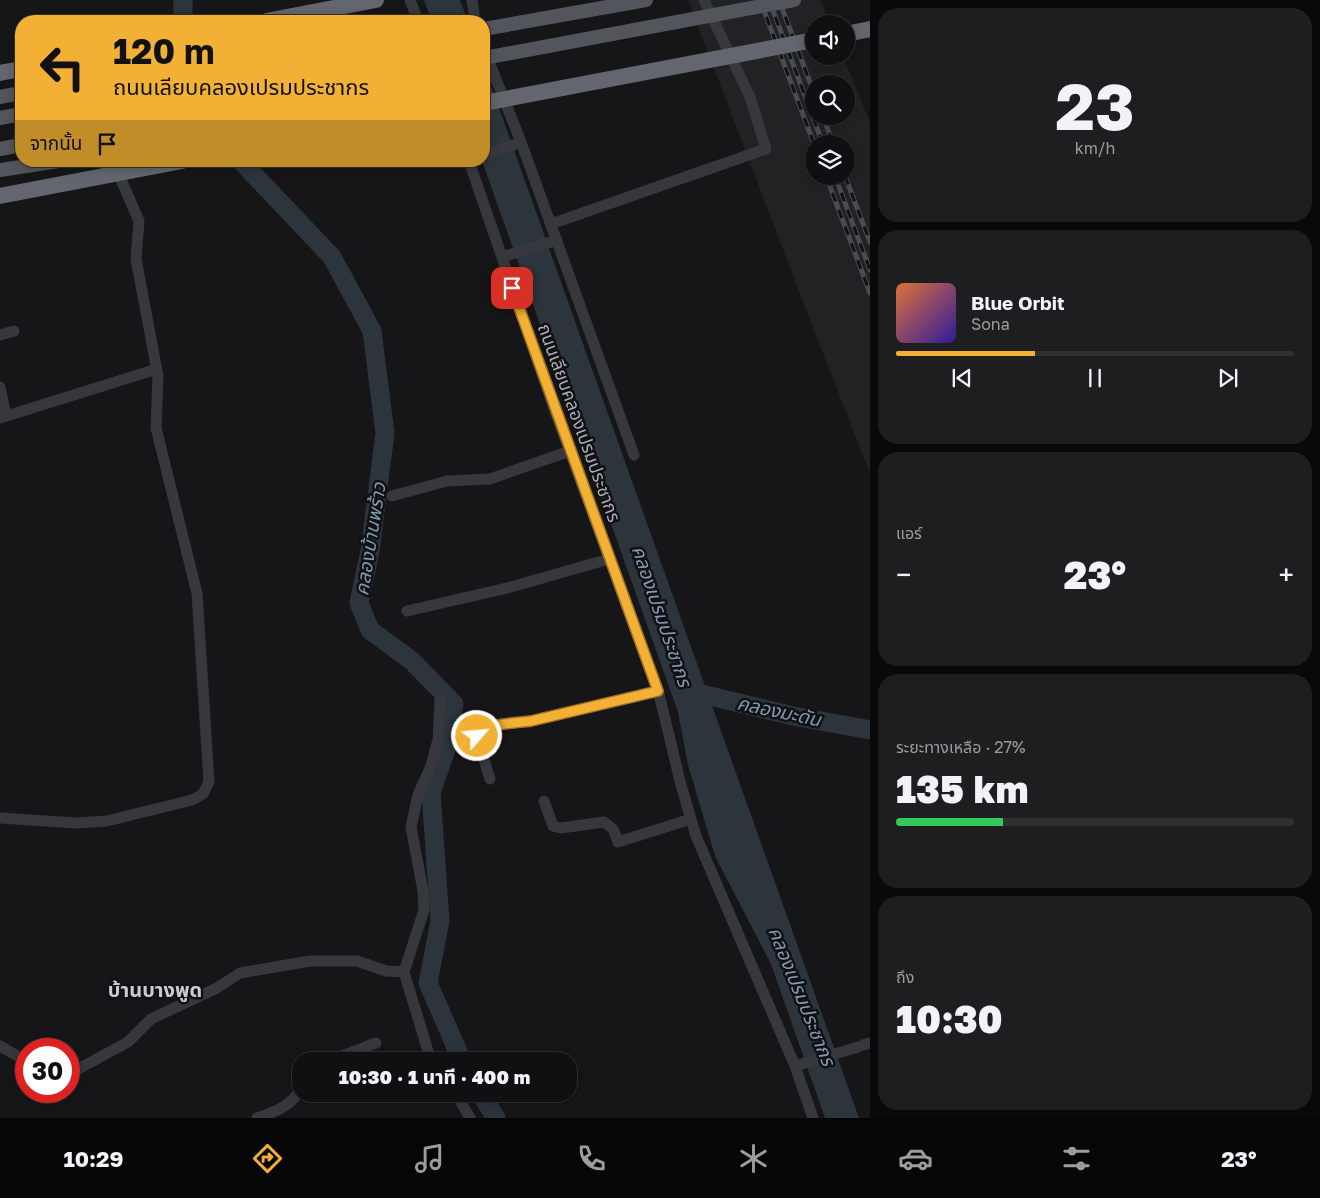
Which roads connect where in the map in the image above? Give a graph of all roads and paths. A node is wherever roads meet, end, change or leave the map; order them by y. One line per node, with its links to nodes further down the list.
1 (376, 0): 7 (highway)
2 (410, 0): 8 (street)
3 (472, 0): 9 (street)
4 (646, 0): 10 (main road)
5 (704, 0): 33 (street)
6 (794, 0): 14 (main road, bridge)
7 (297, 15)
8 (415, 15)
9 (475, 15)
10 (490, 28)
11 (870, 29): 12 (highway)
12 (855, 32)
13 (805, 42): 20 (highway, bridge)
14 (490, 57)
15 (490, 66): 23 (street)
16 (15, 70): 17 (highway)
17 (0, 73)
18 (15, 94): 19 (main road)
19 (0, 97)
20 (490, 102)
21 (15, 115): 22 (main road)
22 (0, 118)
23 (518, 143): 26 (street); 33 (street)
24 (15, 146): 25 (main road)
25 (0, 149)
26 (490, 153)
27 (20, 167): 31 (main road)
28 (116, 167): 38 (street)
29 (151, 167): 32 (highway, bridge)
30 (471, 167): 35 (street, ถนนเลียบคลองเปรมประชากร)
31 (0, 170)
32 (0, 196)
33 (551, 224): 34 (street)
34 (554, 241): 35 (street); 42 (street)
35 (506, 256): 41 (street, ถนนเลียบคลองเปรมประชากร)
36 (14, 331): 37 (street)
37 (0, 335)
38 (157, 369): 40 (street); 50 (street)
39 (0, 386): 40 (street)
40 (3, 417)
41 (570, 451): 43 (street); 44 (street, ถนนเลียบคลองเปรมประชากร)
42 (634, 456)
43 (392, 496)
44 (609, 559): 45 (street); 46 (street, ถนนเลียบคลองเปรมประชากร)
45 (407, 611)
46 (658, 691): 48 (street); 51 (street, ถนนเลียบคลองเปรมประชากร)
47 (440, 700): 52 (street)
48 (490, 779)
49 (544, 801): 51 (street)
50 (0, 818)
51 (691, 820): 59 (street, ถนนเลียบคลองเปรมประชากร)
52 (404, 972): 57 (street); 60 (street)
53 (376, 1043): 56 (street)
54 (0, 1046): 58 (street)
55 (861, 1046): 59 (street)
56 (352, 1052)
57 (427, 1052)
58 (15, 1055)
59 (799, 1064): 65 (street, ถนนเลียบคลองเปรมประชากร)
60 (80, 1068)
61 (292, 1102): 63 (street)
62 (461, 1102): 64 (street)
63 (257, 1118)
64 (470, 1118)
65 (813, 1118)

